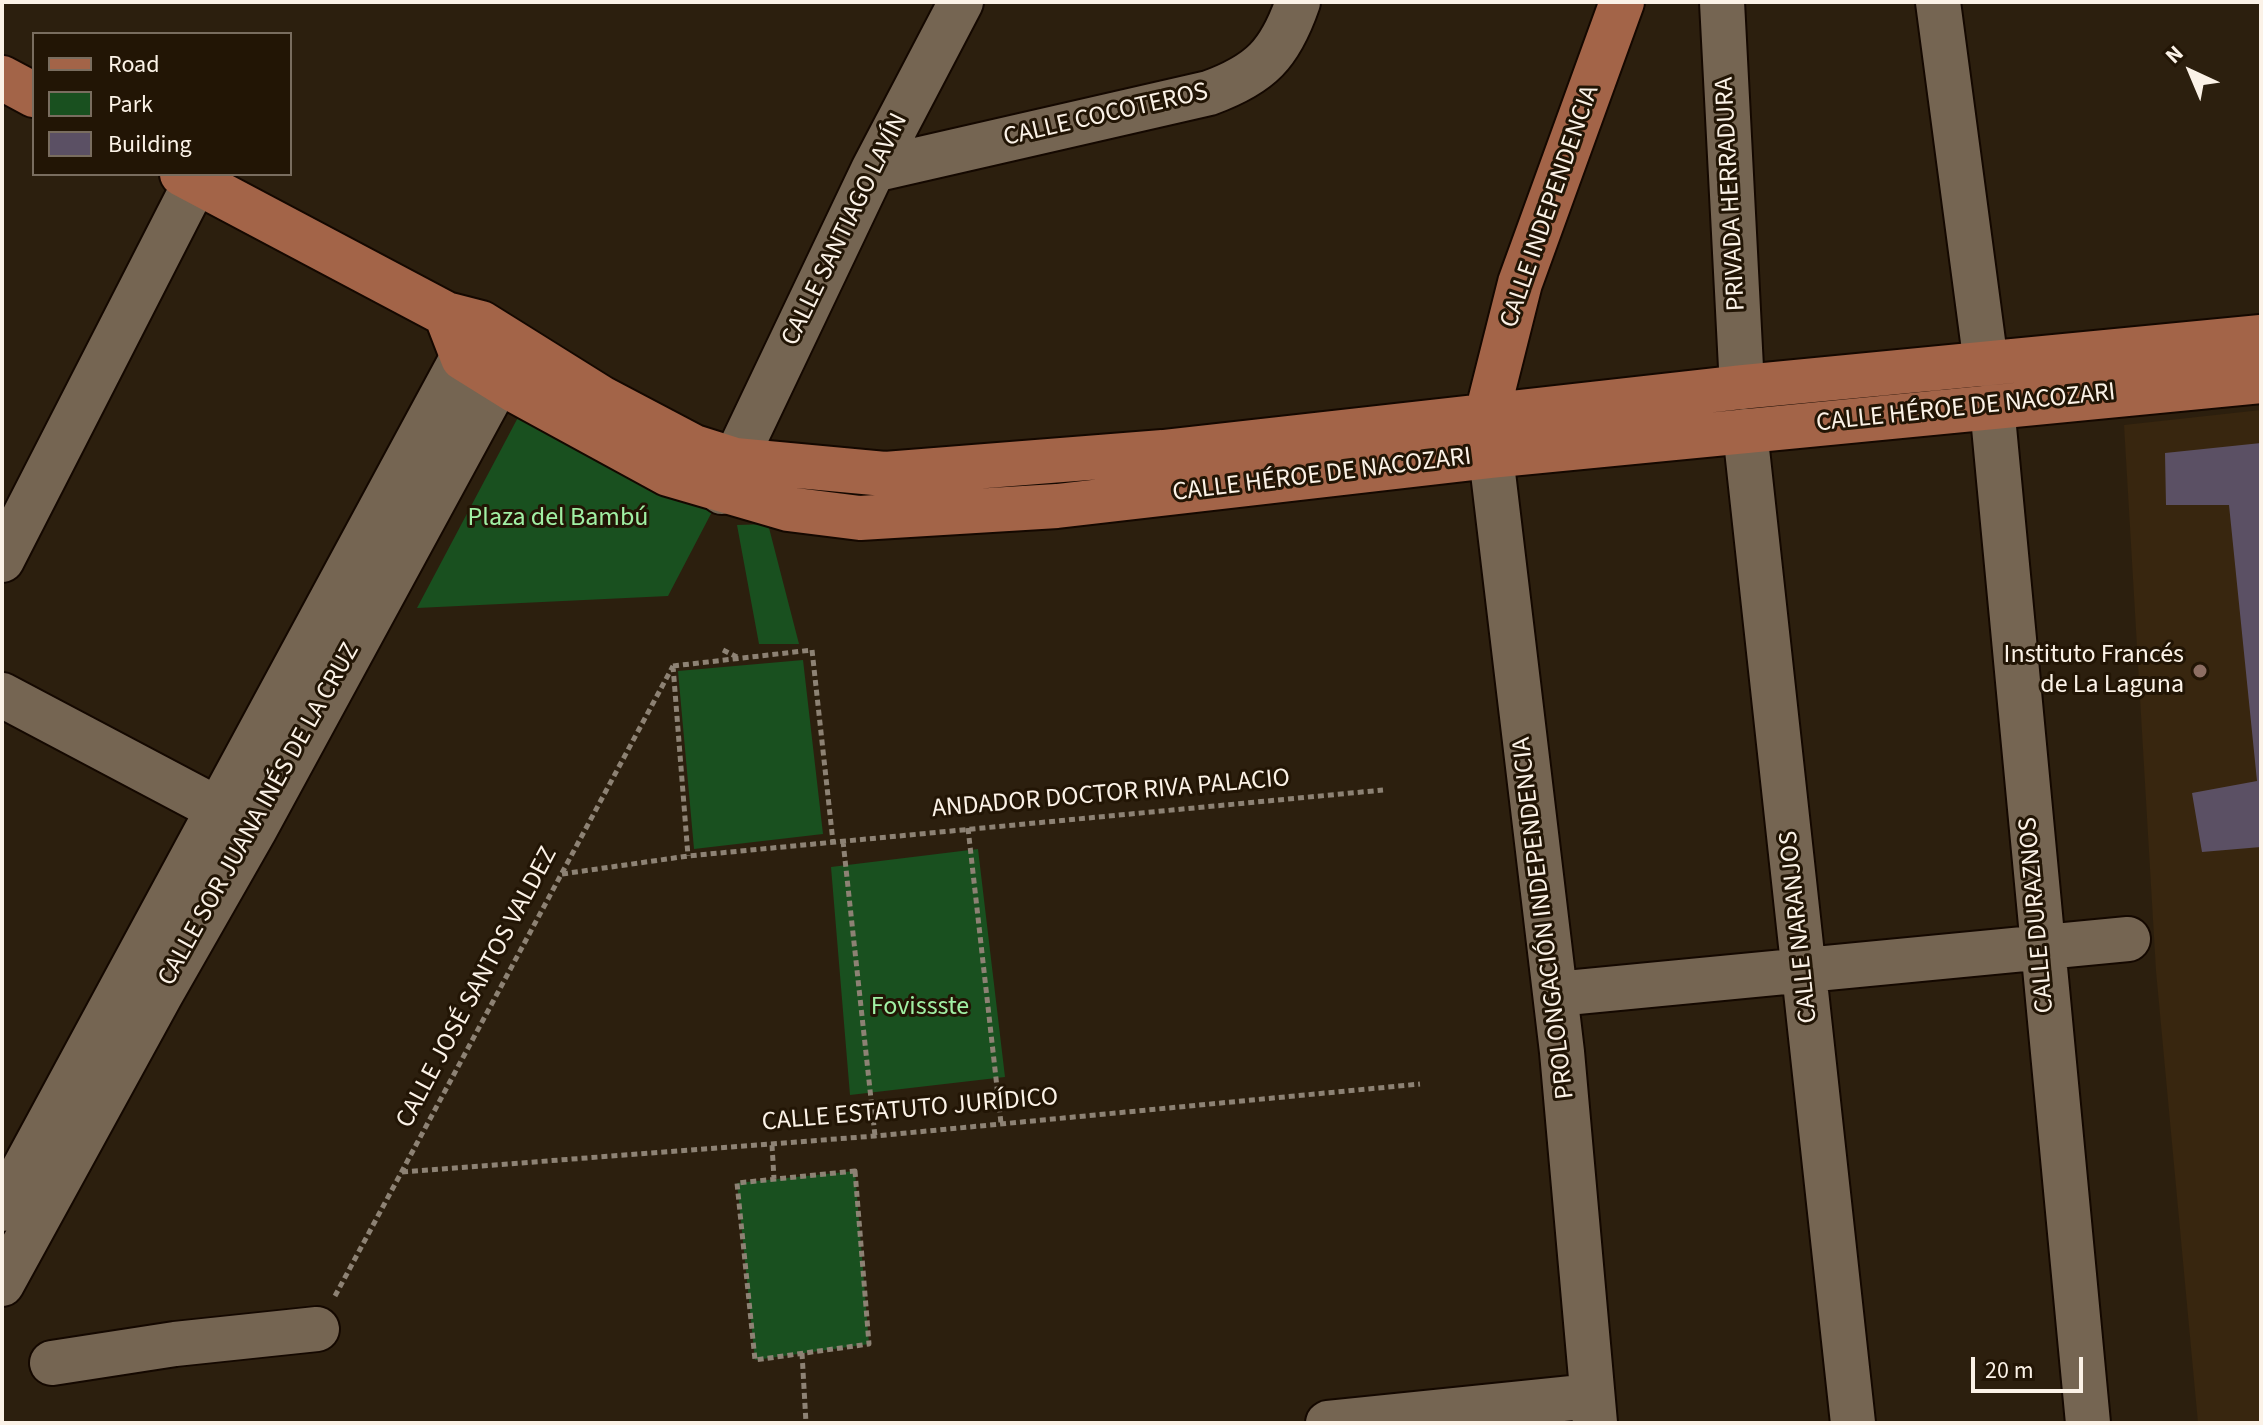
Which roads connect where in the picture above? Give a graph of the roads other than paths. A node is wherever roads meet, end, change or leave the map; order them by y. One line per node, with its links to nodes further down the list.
1 (961, 2): 8 (street, CALLE SANTIAGO LAVÍN)
2 (1298, 2): 8 (street, CALLE COCOTEROS)
3 (1622, 2): 16 (main road, CALLE INDEPENDENCIA)
4 (1722, 2): 14 (street, PRIVADA HERRADURA)
5 (1938, 2): 12 (street)
6 (2, 78): 7 (main road)
7 (32, 94)
8 (873, 170): 19 (street, CALLE SANTIAGO LAVÍN)
9 (189, 178): 11 (main road, CALLE HÉROE DE NACOZARI); 20 (street)
10 (2261, 337): 12 (main road, CALLE HÉROE DE NACOZARI)
11 (481, 344): 19 (main road, CALLE HÉROE DE NACOZARI); 22 (street, CALLE SOR JUANA INÉS DE LA CRUZ)
12 (1986, 364): 14 (main road, CALLE HÉROE DE NACOZARI)
13 (2261, 381): 15 (main road, CALLE HÉROE DE NACOZARI)
14 (1742, 387): 16 (main road, CALLE HÉROE DE NACOZARI)
15 (1992, 406): 17 (main road, CALLE HÉROE DE NACOZARI); 24 (street, CALLE DURAZNOS)
16 (1487, 414): 18 (main road, PROLONGACIÓN INDEPENDENCIA); 19 (main road, CALLE HÉROE DE NACOZARI)
17 (1745, 431): 18 (main road, CALLE HÉROE DE NACOZARI); 25 (street, CALLE NARANJOS)
18 (1491, 456): 19 (main road, CALLE HÉROE DE NACOZARI); 27 (street, PROLONGACIÓN INDEPENDENCIA)
19 (728, 476)
20 (2, 560)
21 (2, 695): 22 (street)
22 (237, 819): 26 (street, CALLE SOR JUANA INÉS DE LA CRUZ)
23 (2128, 939): 24 (street)
24 (2041, 948): 25 (street); 35 (street, CALLE DURAZNOS)
25 (1805, 970): 27 (street); 34 (street, CALLE NARANJOS)
26 (144, 986): 28 (street, CALLE SOR JUANA INÉS DE LA CRUZ); 29 (street, CALLE SOR JUANA INÉS DE LA CRUZ)
27 (1556, 994): 32 (street, PROLONGACIÓN INDEPENDENCIA)
28 (2, 1209)
29 (2, 1284)
30 (317, 1329): 31 (street)
31 (52, 1363)
32 (1593, 1410): 33 (street)
33 (1328, 1423)
34 (1853, 1423)
35 (2088, 1423)

